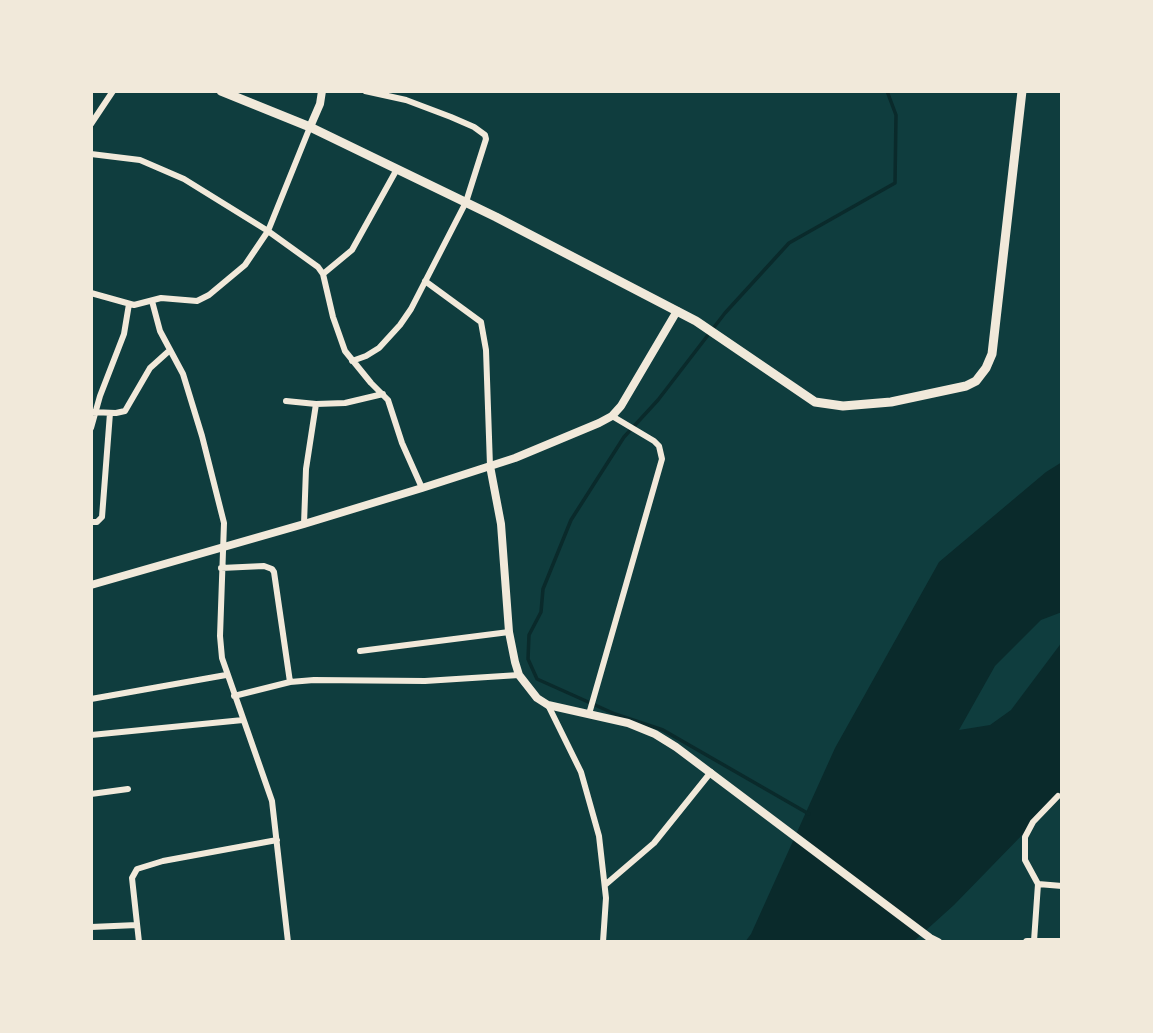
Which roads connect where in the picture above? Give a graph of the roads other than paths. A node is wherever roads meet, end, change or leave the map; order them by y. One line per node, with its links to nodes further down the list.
1 (113, 91): 6 (street)
2 (221, 91): 7 (main road)
3 (322, 91): 7 (street)
4 (365, 91): 10 (street)
5 (1022, 91): 17 (main road)
6 (91, 124)
7 (310, 127): 9 (main road); 11 (street)
8 (91, 154): 11 (street)
9 (397, 169): 10 (main road); 12 (street)
10 (466, 202): 13 (street); 17 (main road)
11 (268, 231): 12 (street); 15 (street)
12 (323, 274): 19 (street)
13 (425, 281): 19 (street); 27 (street)
14 (91, 293): 16 (street)
15 (152, 301): 16 (street); 18 (street)
16 (129, 304): 23 (street)
17 (677, 312): 25 (street)
18 (170, 350): 24 (street); 31 (street)
19 (352, 362): 20 (street)
20 (383, 394): 22 (street); 28 (street)
21 (286, 401): 22 (street)
22 (316, 404): 30 (street)
23 (93, 412): 24 (street); 26 (street)
24 (110, 413): 29 (street)
25 (612, 416): 27 (street); 42 (street)
26 (91, 428)
27 (489, 466): 28 (street); 34 (street)
28 (422, 488): 30 (street)
29 (91, 522)
30 (304, 524): 31 (street)
31 (222, 548): 32 (street); 33 (street)
32 (221, 568): 36 (street); 38 (street)
33 (91, 585)
34 (509, 632): 35 (street); 37 (street)
35 (360, 651)
36 (226, 675): 39 (street); 40 (street)
37 (519, 675): 38 (street); 41 (street)
38 (290, 682): 39 (street)
39 (234, 696): 43 (street)
40 (91, 699)
41 (548, 705): 42 (street); 51 (street)
42 (589, 714): 45 (street)
43 (243, 720): 44 (street); 49 (street)
44 (91, 735)
45 (711, 772): 51 (street); 55 (street)
46 (128, 789): 47 (street)
47 (91, 794)
48 (1058, 796): 50 (street)
49 (277, 840): 53 (street); 57 (street)
50 (1038, 884): 52 (street); 59 (street)
51 (605, 885): 58 (street)
52 (1062, 886)
53 (137, 925): 54 (street); 56 (street)
54 (91, 927)
55 (934, 940)
56 (139, 942)
57 (288, 942)
58 (603, 942)
59 (1030, 942): 60 (street)
60 (1062, 942)

